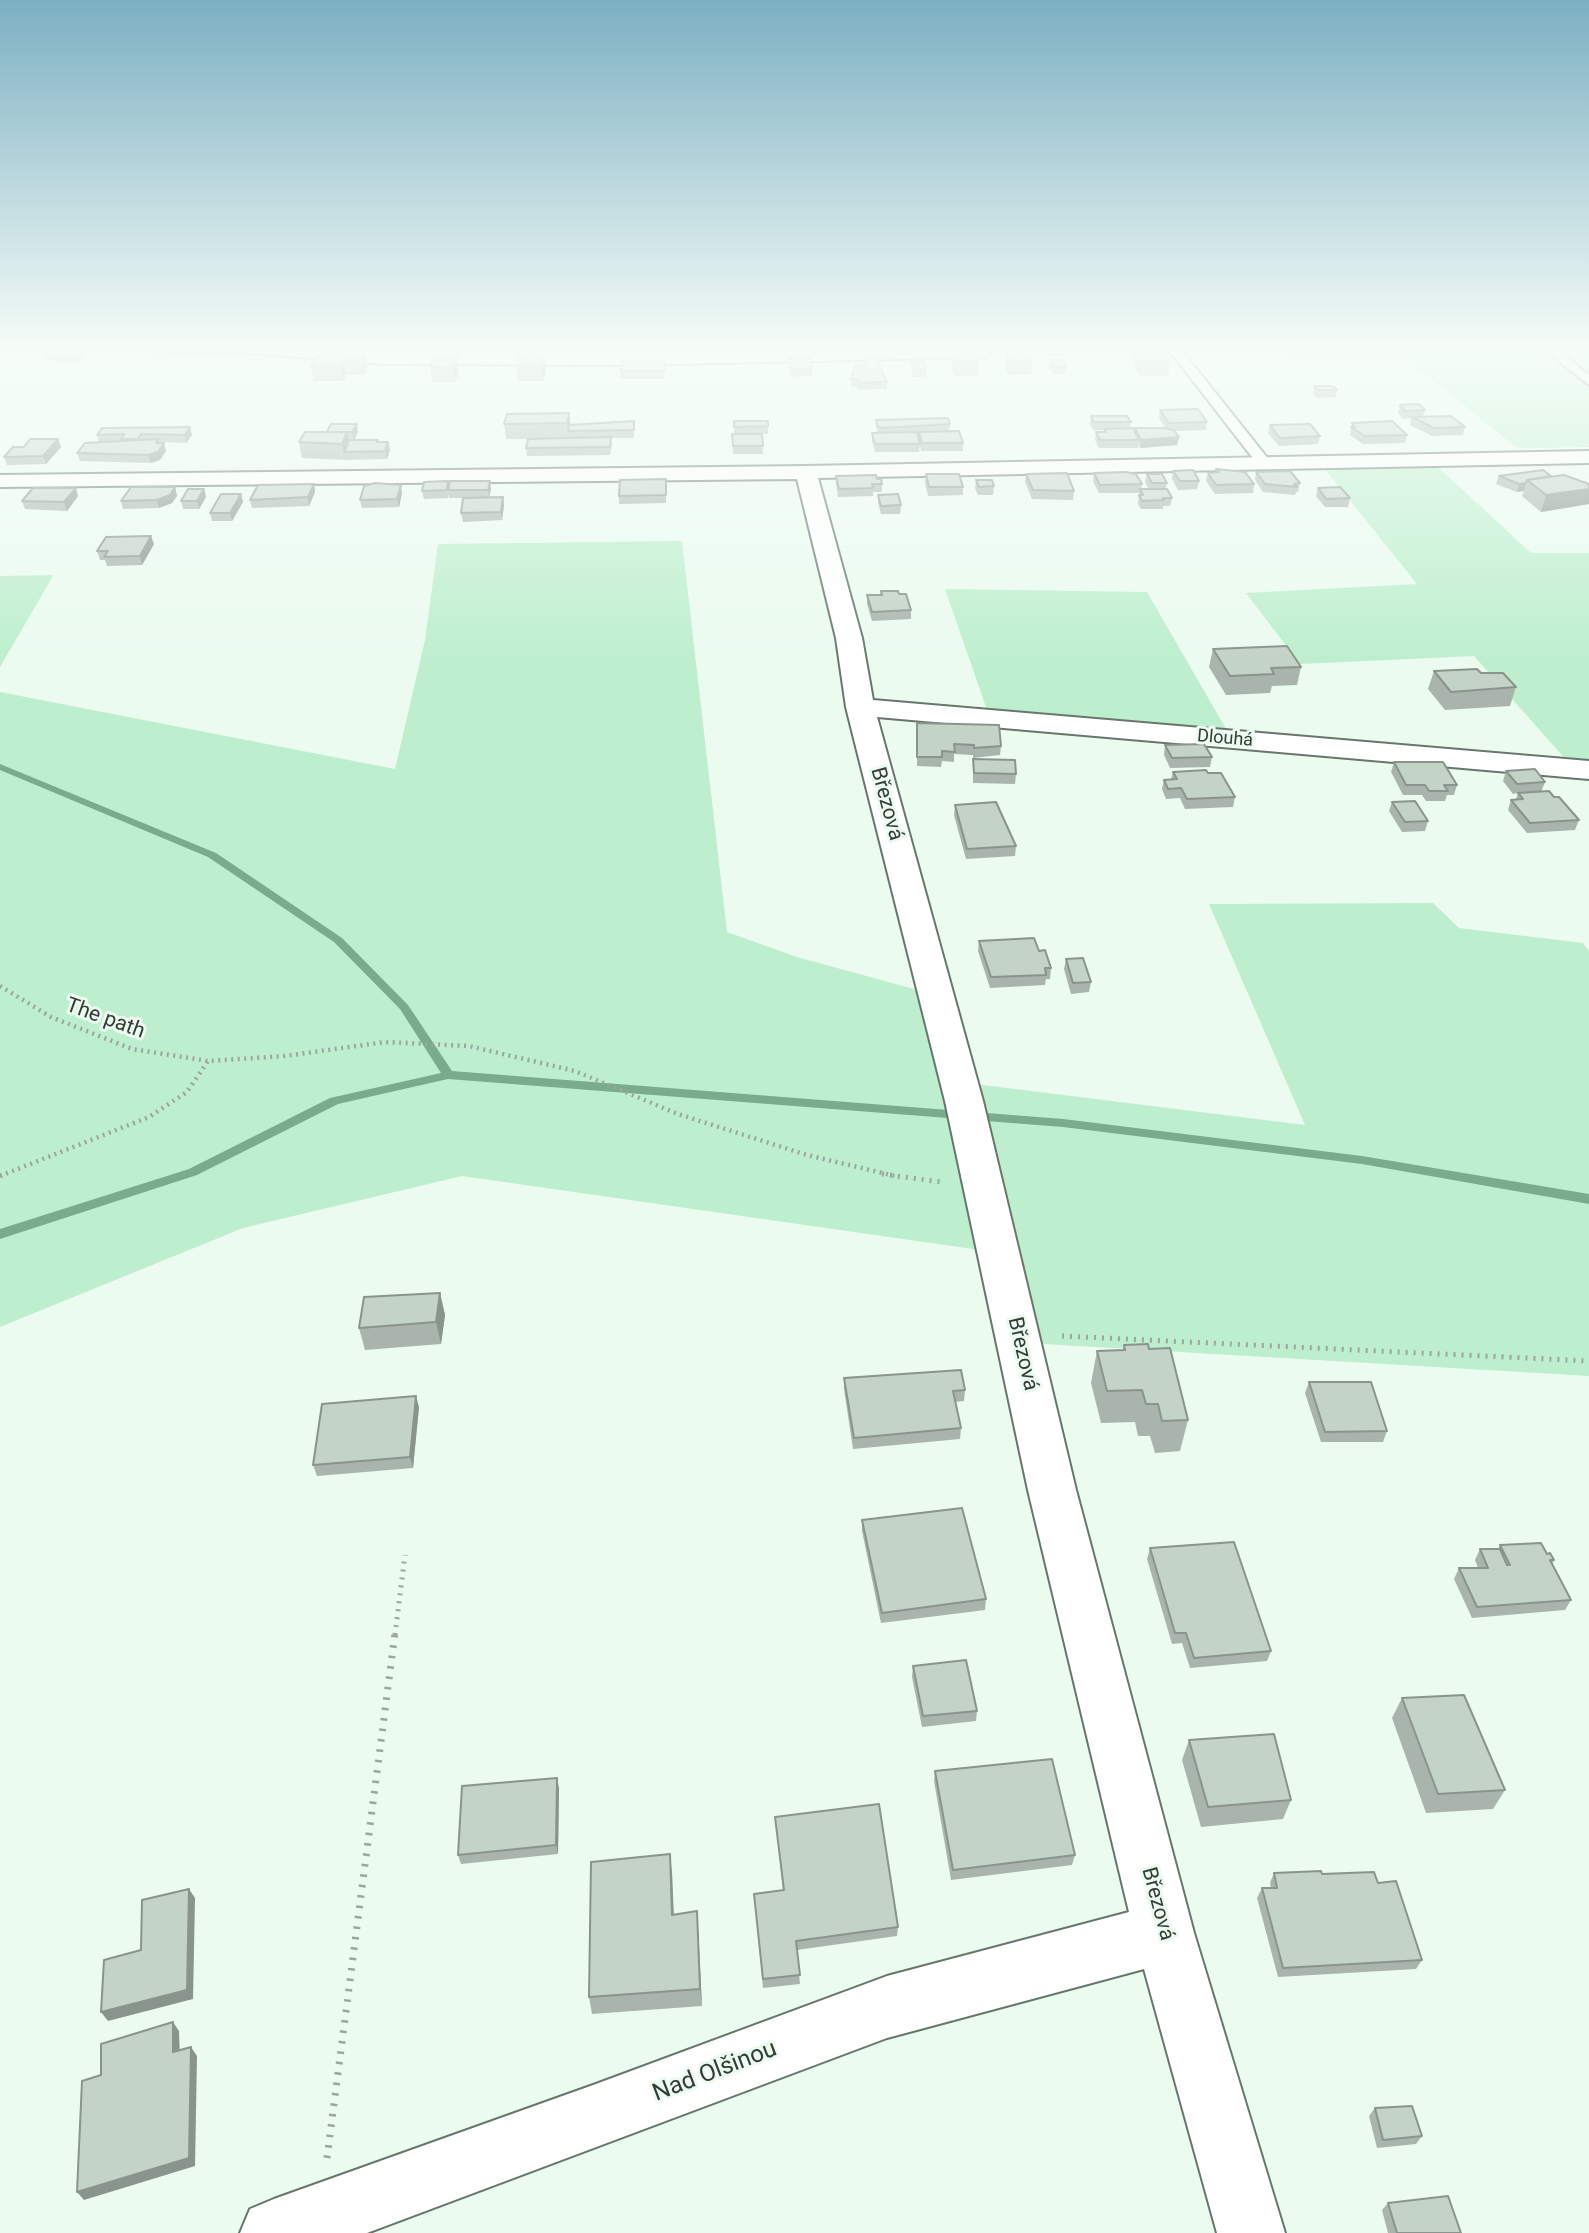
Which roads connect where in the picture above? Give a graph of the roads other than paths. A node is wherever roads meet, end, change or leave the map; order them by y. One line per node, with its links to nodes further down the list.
1 (1254, 450): 3 (lane)
2 (1589, 457): 3 (street)
3 (1264, 463): 4 (street)
4 (806, 472): 5 (street); 6 (street, Březová)
5 (0, 481)
6 (860, 707): 7 (street, Dlouhá); 8 (street, Březová)
7 (1589, 770)
8 (1164, 1933): 9 (street, Nad Olšinou); 10 (street, Březová)
9 (296, 2225)
10 (1251, 2233)

